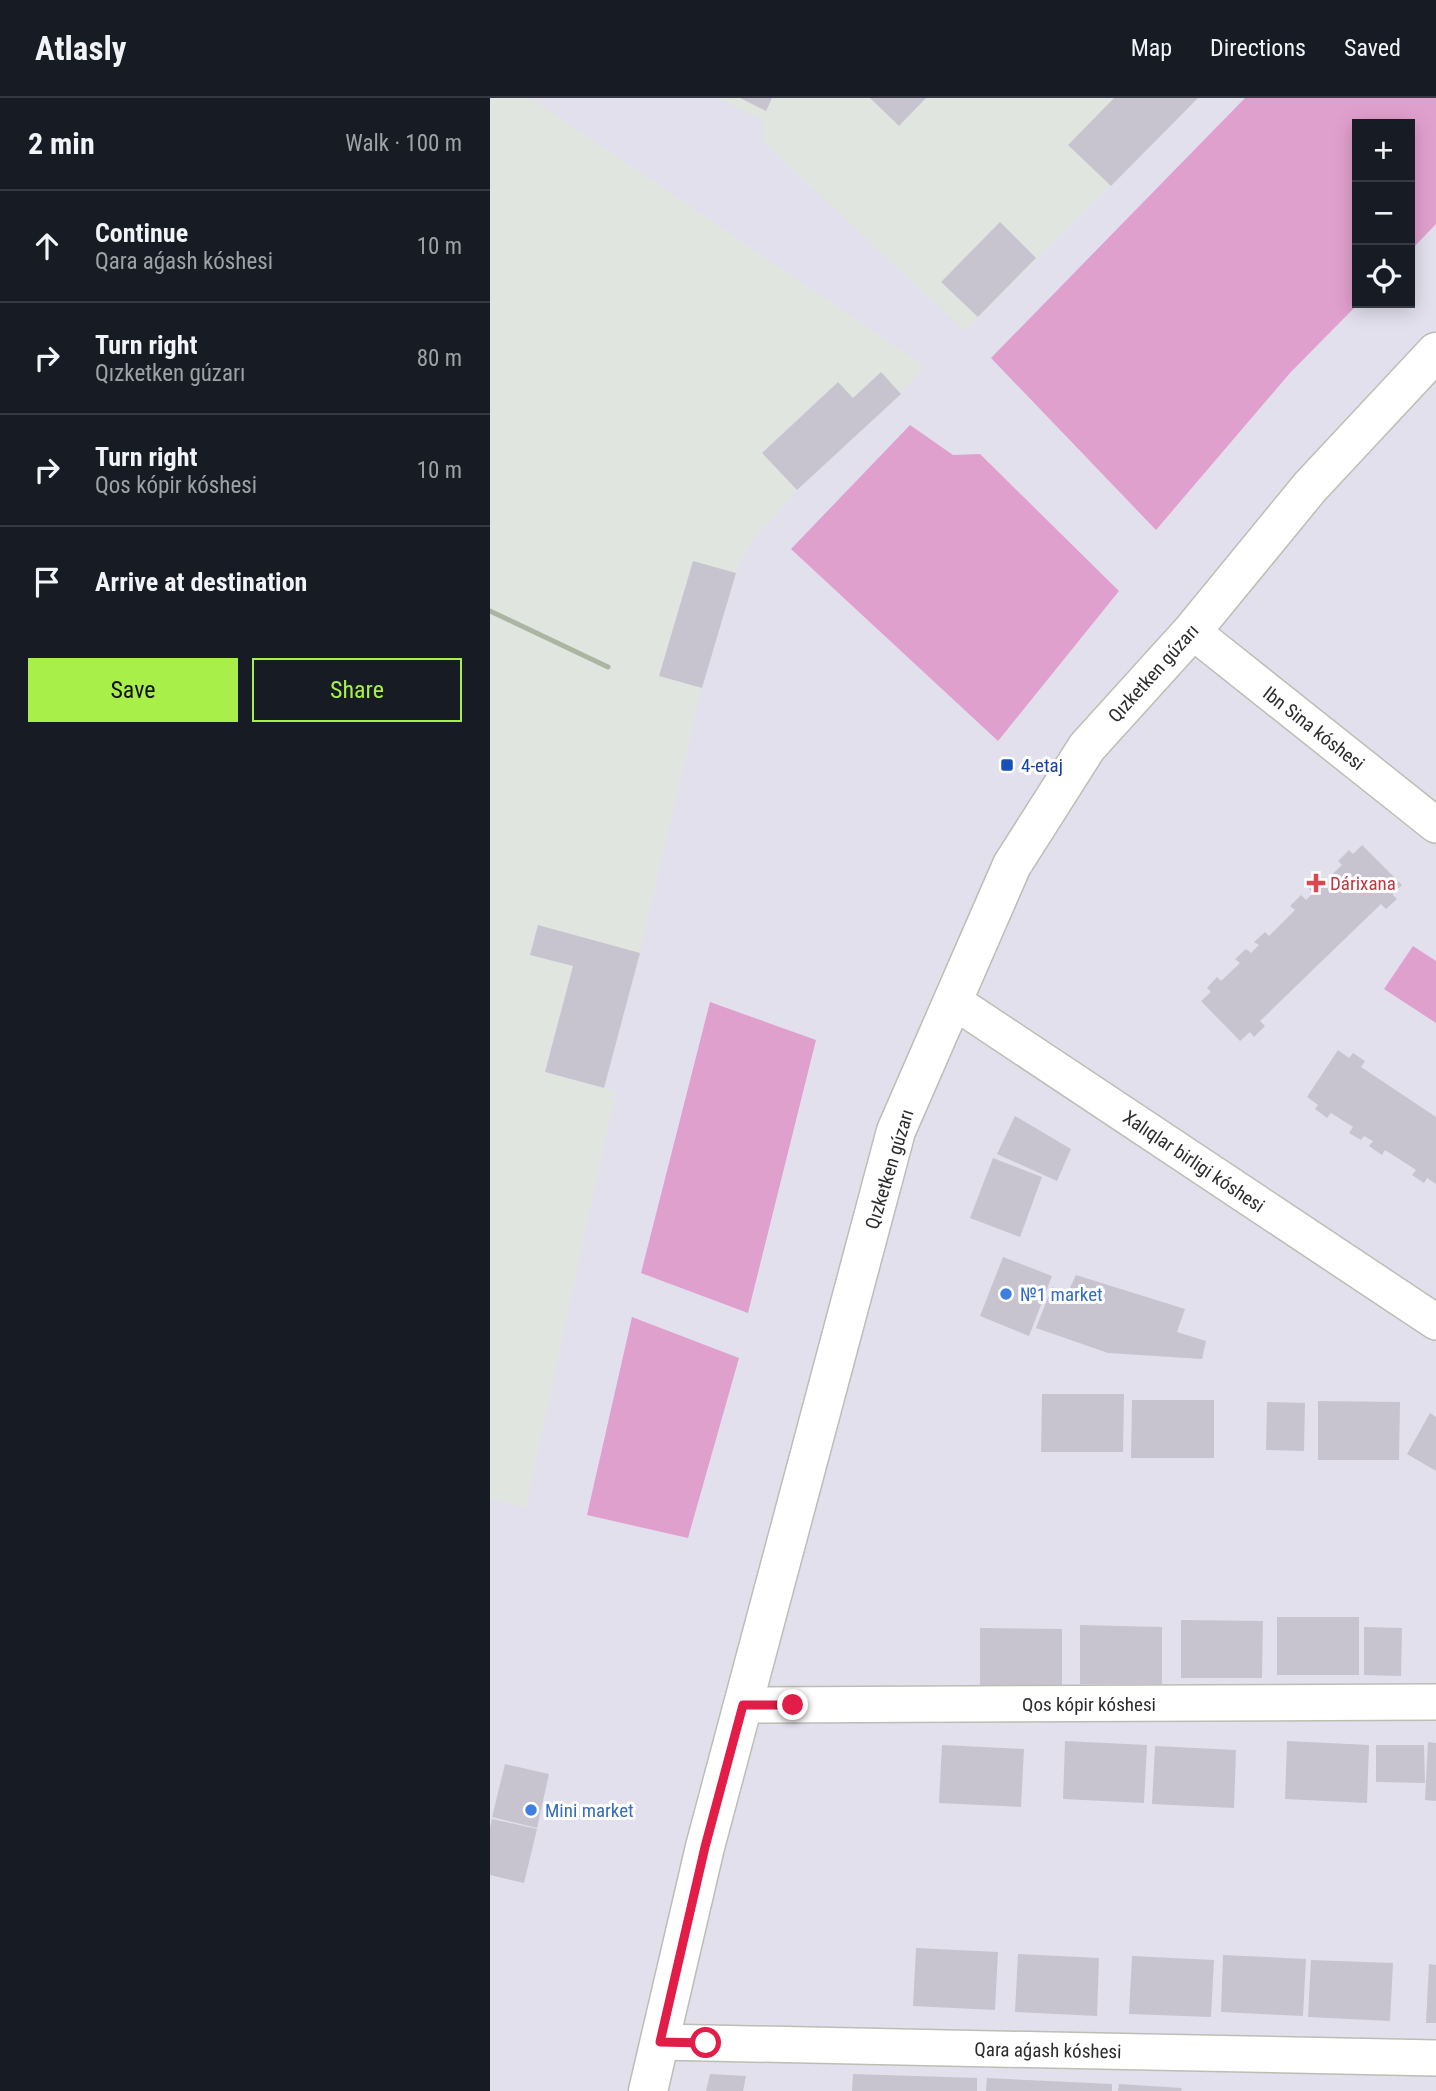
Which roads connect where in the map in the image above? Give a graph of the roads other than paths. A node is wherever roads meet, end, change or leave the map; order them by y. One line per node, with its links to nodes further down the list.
1 (1436, 352): 2 (street, Qızketken gúzarı)
2 (1192, 631): 3 (street, Ibn Sina kóshesi); 4 (street, Qızketken gúzarı)
3 (1436, 825)
4 (952, 1000): 5 (street, Xalıqlar birligi kóshesi); 7 (street, Qızketken gúzarı)
5 (1436, 1322)
6 (1436, 1702): 7 (street, Qos kópir kóshesi)
7 (743, 1705): 8 (street, Qızketken gúzarı)
8 (660, 2042): 9 (street, Qara aǵash kóshesi); 10 (street, Qızketken gúzarı)
9 (1436, 2058)
10 (648, 2091)

